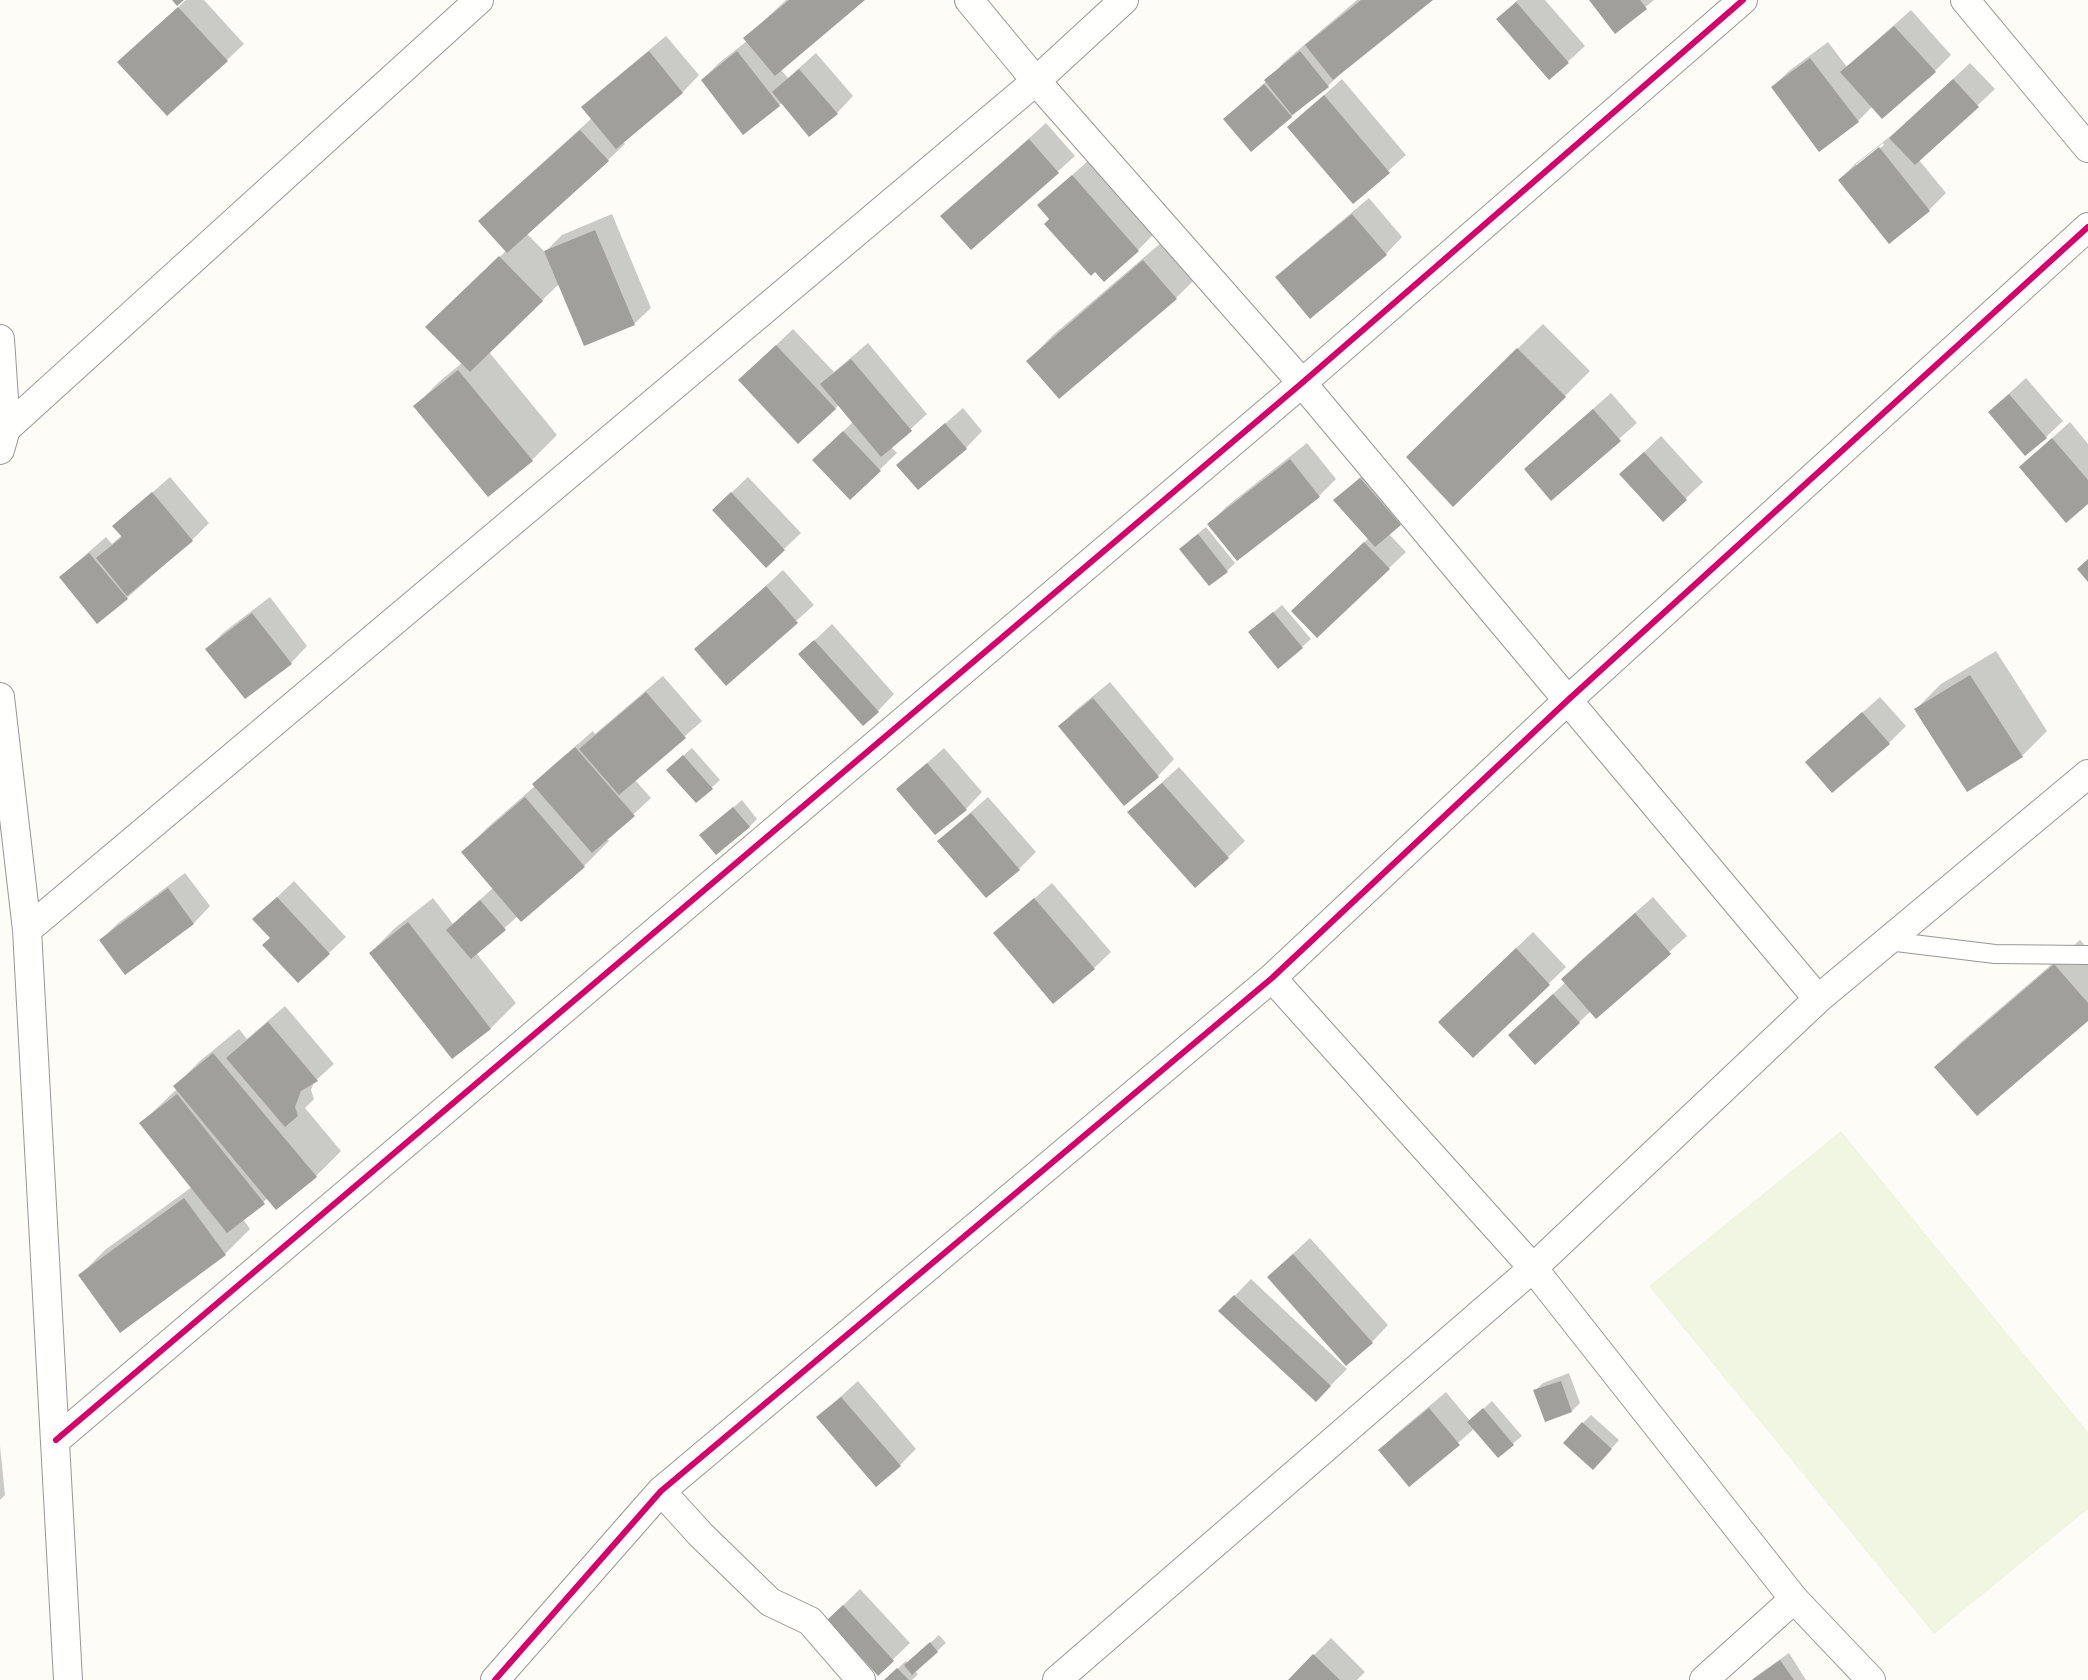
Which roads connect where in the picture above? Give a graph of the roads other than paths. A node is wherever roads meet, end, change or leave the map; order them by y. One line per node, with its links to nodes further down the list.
1 (479, 0): 11 (street)
2 (969, 0): 6 (street)
3 (1124, 0): 6 (street)
4 (1743, 0): 10 (street)
5 (1965, 0): 7 (street)
6 (1036, 81): 10 (street); 15 (street)
7 (2088, 148)
8 (2088, 227): 13 (street)
9 (0, 339): 11 (street)
10 (1302, 383): 13 (street); 21 (street)
11 (3, 440)
12 (0, 697): 15 (street)
13 (1568, 700): 18 (street); 19 (street)
14 (2088, 774): 16 (street)
15 (27, 930): 21 (street)
16 (1888, 941): 17 (lane); 19 (street)
17 (2088, 955)
18 (1272, 978): 20 (street); 22 (street)
19 (1818, 999): 20 (street)
20 (1533, 1268): 23 (street); 27 (street)
21 (56, 1440): 24 (street)
22 (661, 1491): 25 (street); 26 (street)
23 (1794, 1599): 28 (street); 29 (street)
24 (68, 1680)
25 (495, 1680)
26 (861, 1680)
27 (1057, 1680)
28 (1704, 1680)
29 (1871, 1680)

